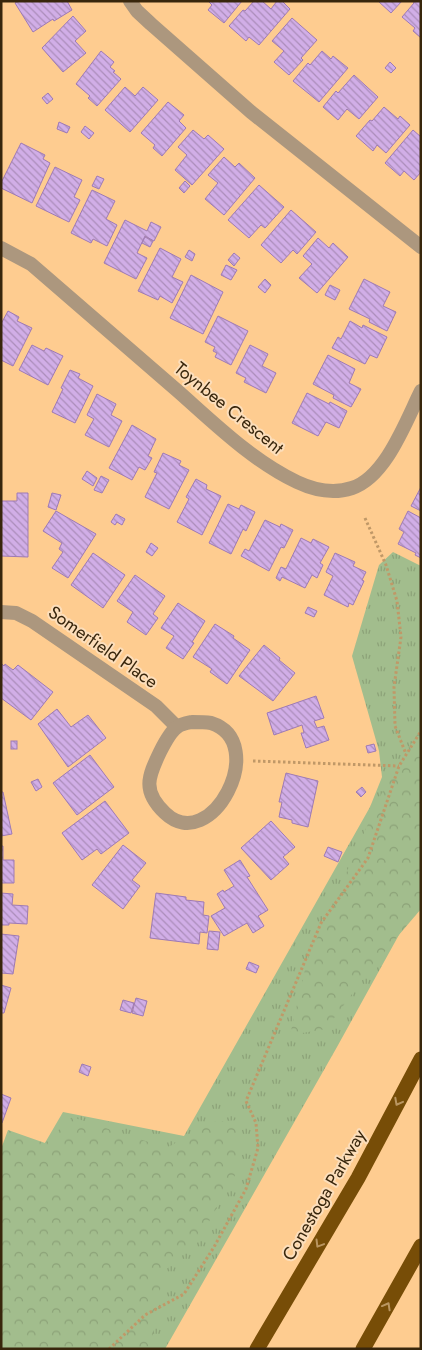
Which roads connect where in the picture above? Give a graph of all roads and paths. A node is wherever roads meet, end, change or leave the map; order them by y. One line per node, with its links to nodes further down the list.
1 (130, 1): 2 (street)
2 (421, 247)
3 (1, 248): 4 (street, Toynbee Crescent)
4 (421, 391)
5 (365, 518): 9 (path)
6 (1, 612): 7 (street, Somerfield Place)
7 (177, 727): 7 (street)
8 (421, 731): 9 (path)
9 (406, 754): 11 (path)
10 (253, 761): 11 (path)
11 (399, 766): 14 (path)
12 (421, 1059): 15 (highway, Conestoga Parkway, one-way to 15)
13 (421, 1246): 16 (highway, one-way to 13)
14 (109, 1349)
15 (256, 1349)
16 (362, 1349)

